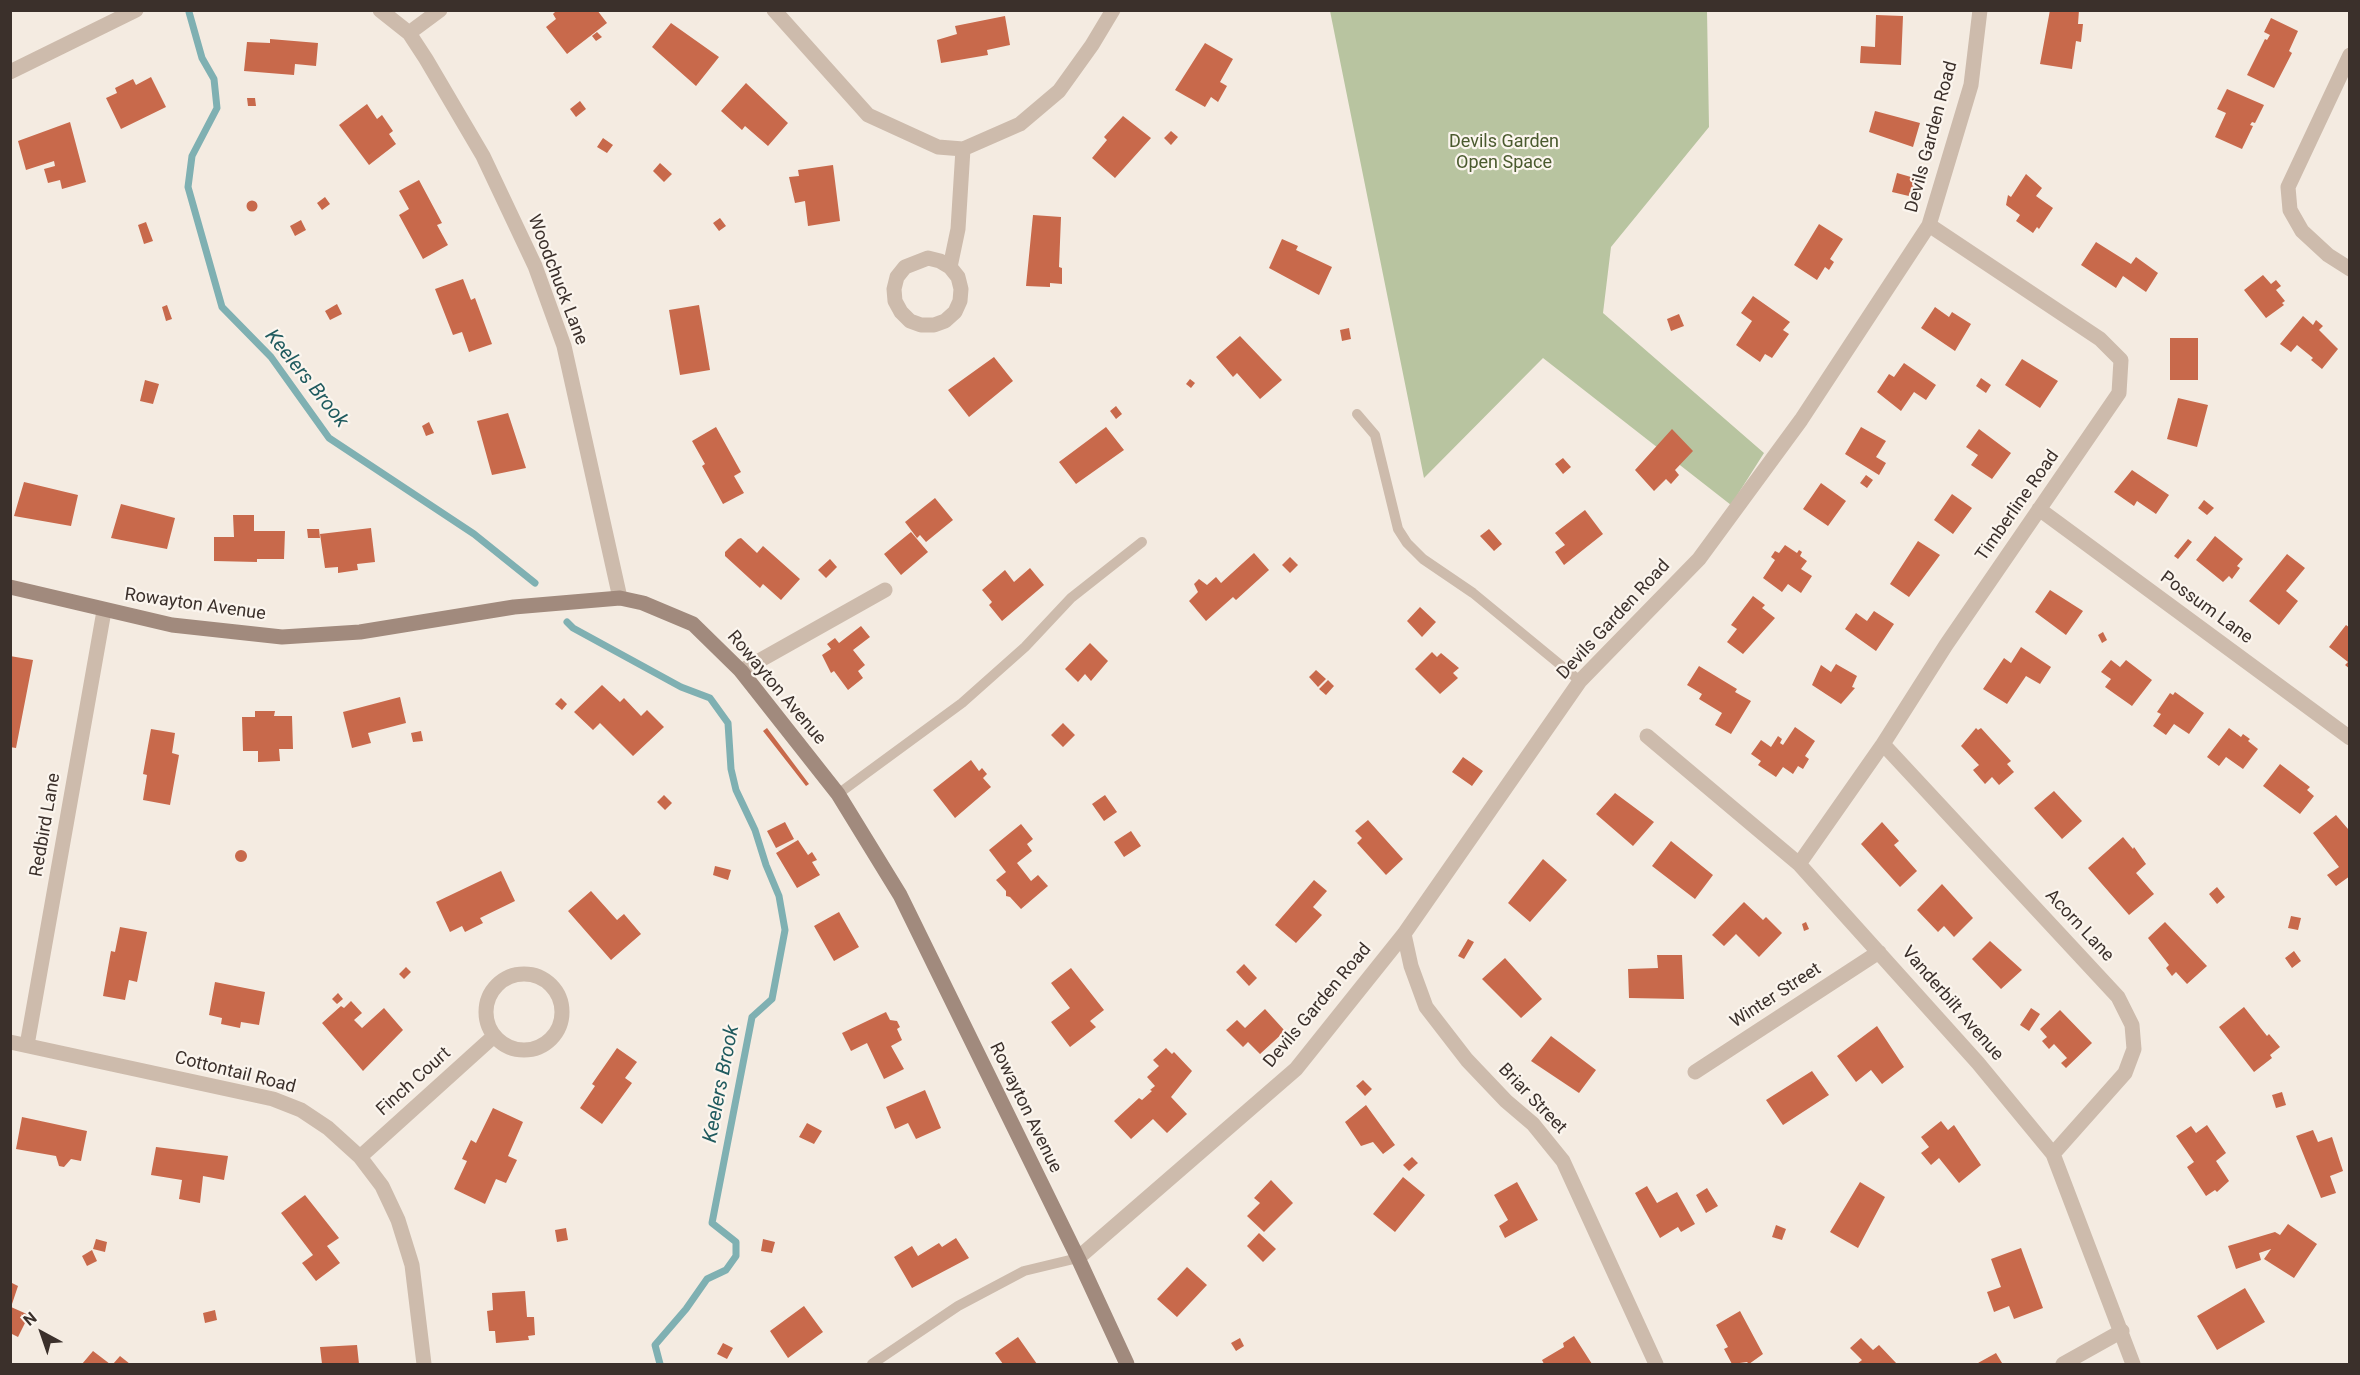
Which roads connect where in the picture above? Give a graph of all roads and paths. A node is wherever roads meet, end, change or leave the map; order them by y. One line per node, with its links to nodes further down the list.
1 (136, 10): 9 (street)
2 (380, 10): 7 (street, Woodchuck Lane)
3 (440, 10): 7 (street)
4 (774, 10): 10 (street)
5 (1113, 10): 10 (street)
6 (1980, 10): 11 (street, Devils Garden Road)
7 (409, 33): 19 (street, Woodchuck Lane)
8 (2349, 55): 13 (street)
9 (10, 72)
10 (963, 149): 12 (street)
11 (1929, 225): 15 (street, Timberline Road); 22 (street, Devils Garden Road)
12 (950, 267): 12 (street)
13 (2349, 268)
14 (1357, 414): 22 (lane)
15 (2039, 509): 24 (street, Possum Lane); 25 (street, Timberline Road)
16 (1142, 542): 26 (lane)
17 (10, 587): 20 (street, Rowayton Avenue)
18 (885, 590): 21 (street)
19 (620, 598): 20 (street, Rowayton Avenue); 21 (street, Rowayton Avenue)
20 (104, 611): 32 (street, Redbird Lane)
21 (741, 671): 26 (street, Rowayton Avenue)
22 (1580, 681): 28 (street, Devils Garden Road)
23 (1647, 736): 27 (street, Vanderbilt Avenue)
24 (2349, 738)
25 (1883, 744): 27 (street, Timberline Road); 34 (street, Acorn Lane)
26 (838, 794): 36 (street, Rowayton Avenue)
27 (1799, 864): 29 (street, Vanderbilt Avenue)
28 (1404, 934): 36 (street, Devils Garden Road); 41 (street, Briar Street)
29 (1879, 952): 33 (street, Winter Street); 34 (street, Vanderbilt Avenue)
30 (494, 1036): 30 (street); 35 (street, Finch Court)
31 (10, 1042): 32 (street, Cottontail Road)
32 (27, 1045): 35 (street, Cottontail Road)
33 (1695, 1072)
34 (2053, 1154): 37 (street, Vanderbilt Avenue)
35 (360, 1157): 38 (street, Cottontail Road)
36 (1078, 1258): 39 (lane); 40 (street, Rowayton Avenue)
37 (2122, 1330): 42 (street); 43 (street, Vanderbilt Avenue)
38 (424, 1365)
39 (872, 1365)
40 (1127, 1365)
41 (1656, 1365)
42 (2063, 1365)
43 (2133, 1365)

